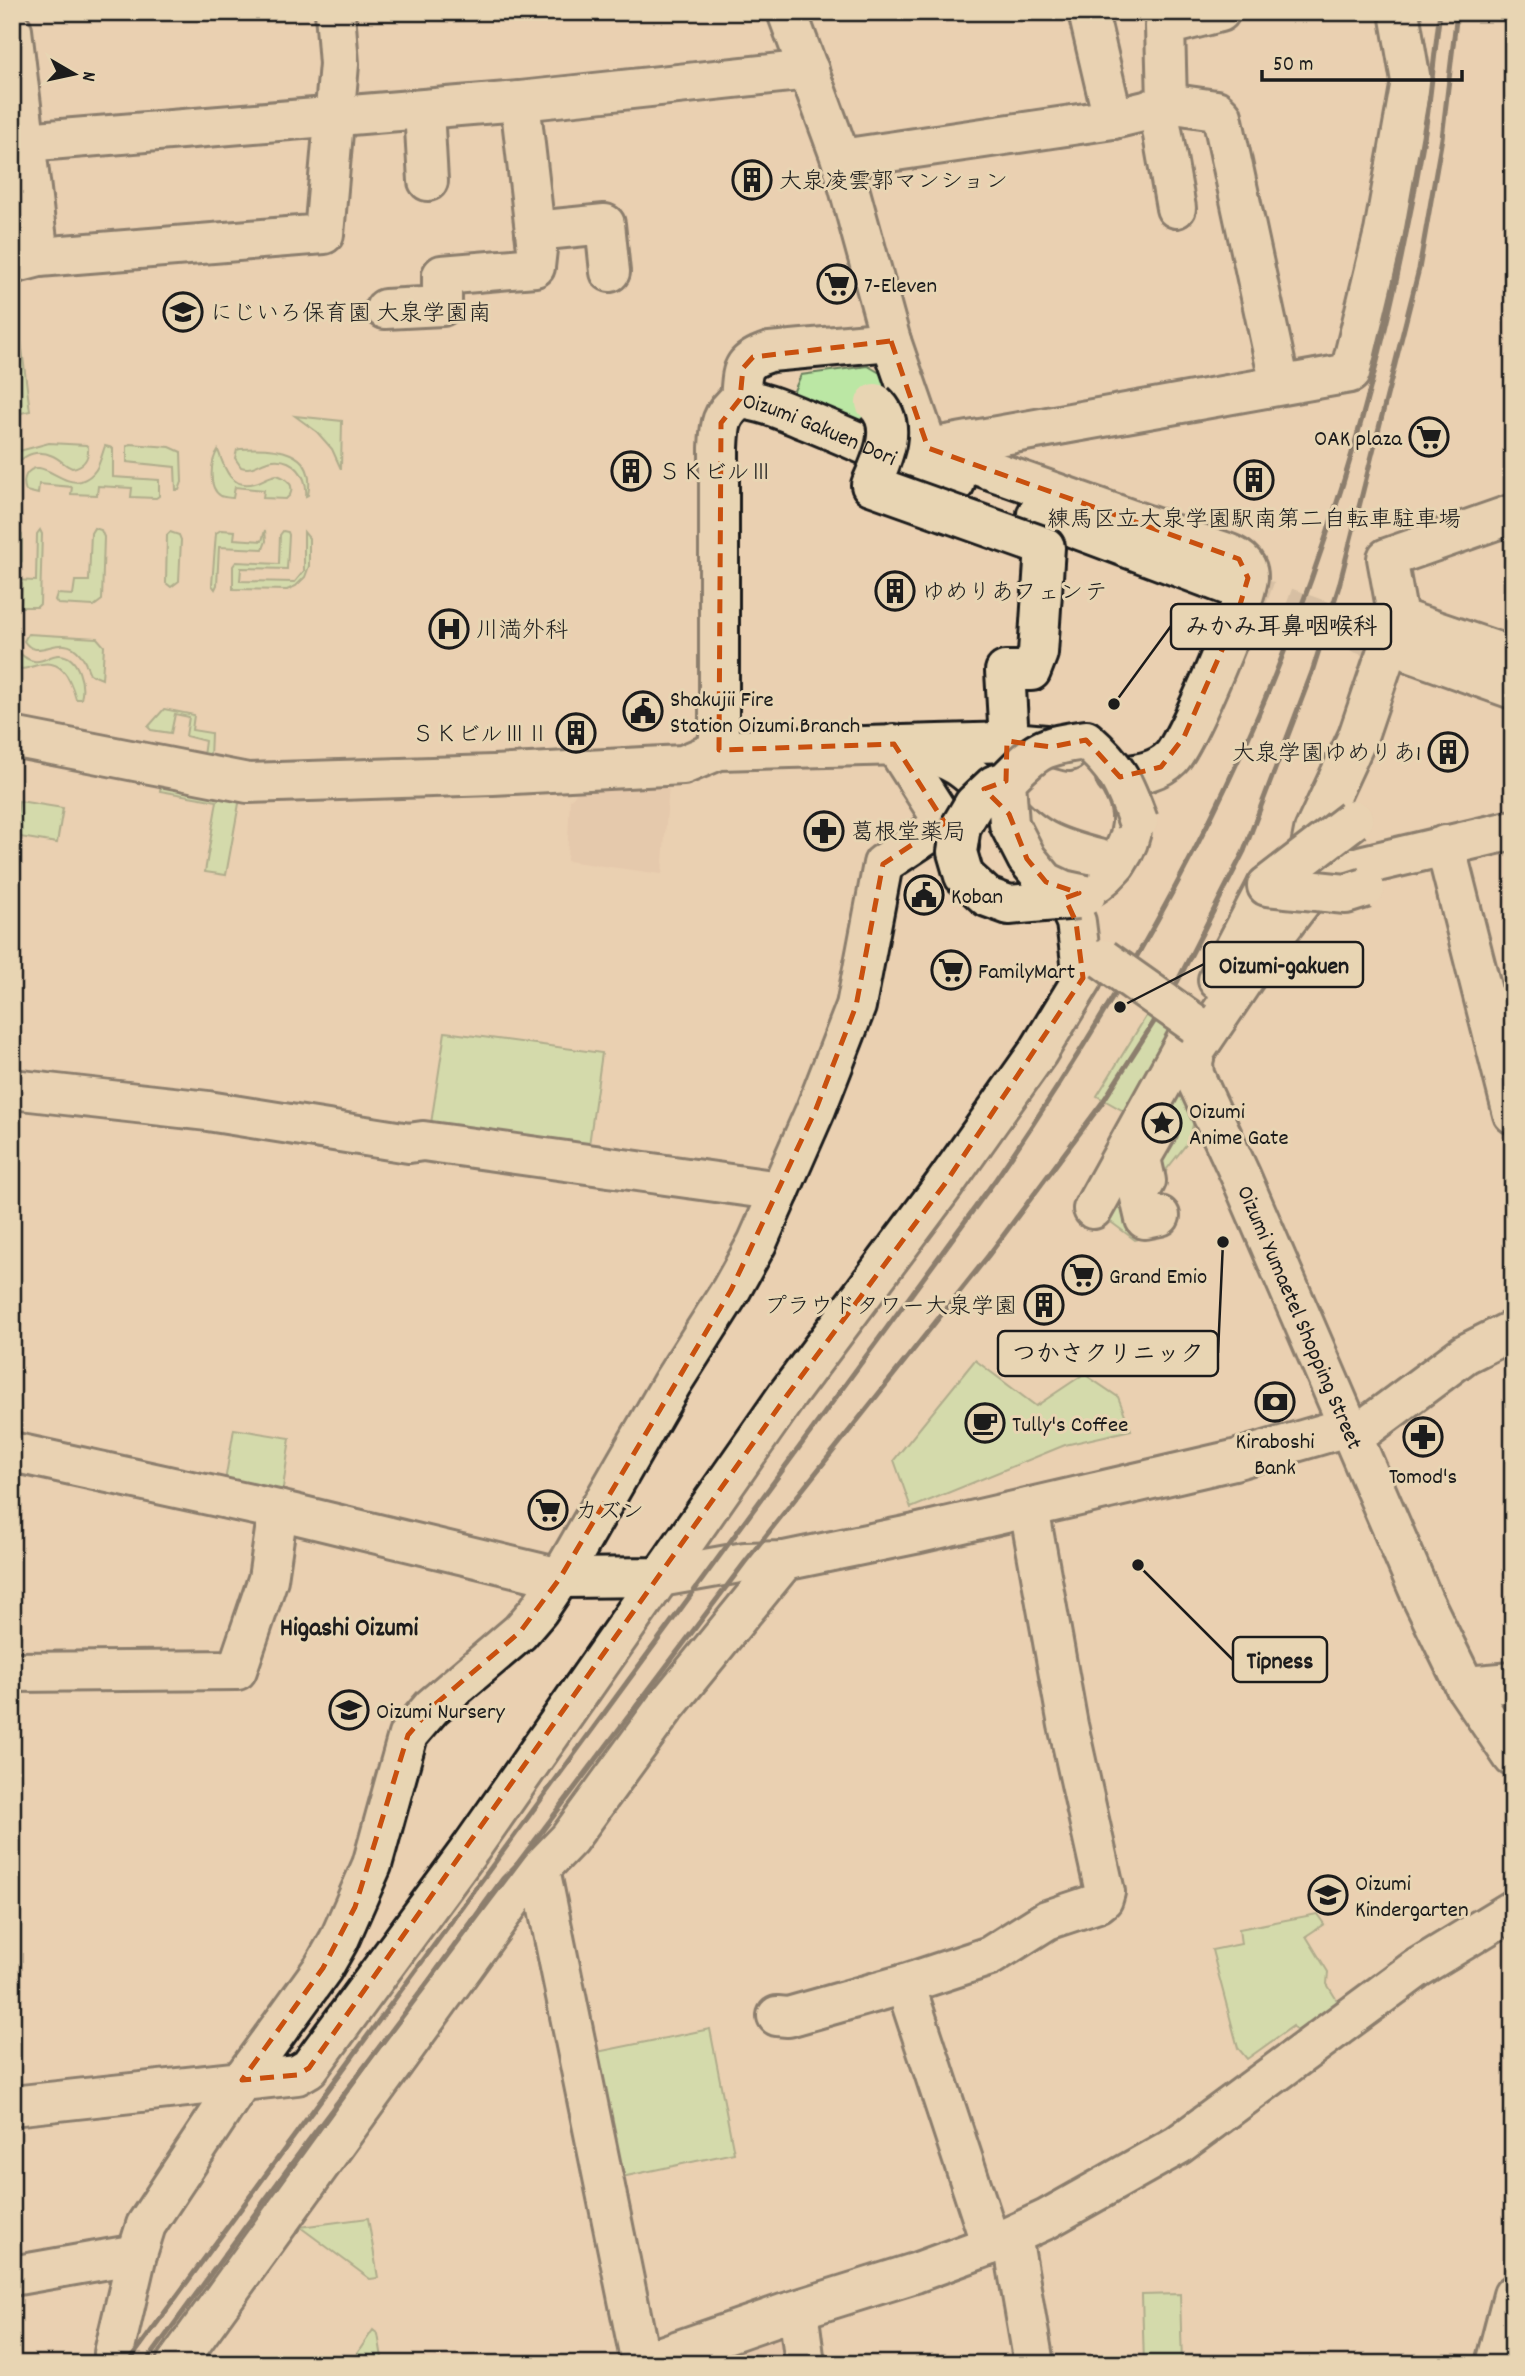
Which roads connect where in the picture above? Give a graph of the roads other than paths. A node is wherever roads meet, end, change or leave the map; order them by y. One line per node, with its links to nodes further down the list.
1 (335, 12): 11 (street)
2 (787, 12): 7 (street)
3 (1088, 12): 12 (street)
4 (1220, 12): 9 (street)
5 (1399, 12): 22 (street)
6 (12, 30): 13 (street)
7 (809, 70): 8 (street); 14 (street)
8 (520, 101): 10 (street); 17 (street)
9 (1162, 105): 12 (street); 16 (street); 22 (street)
10 (424, 110): 11 (street); 15 (street)
11 (334, 118): 13 (street); 18 (street)
12 (1113, 119): 14 (street)
13 (25, 142): 18 (street)
14 (841, 159): 21 (street)
15 (428, 181)
16 (1176, 208)
17 (535, 231): 19 (street); 20 (street)
18 (26, 261)
19 (610, 272)
20 (385, 309)
21 (891, 341): 23 (street); 25 (street)
22 (1280, 385): 25 (street)
23 (740, 399): 27 (street, Oizumi Gakuen Dori); 35 (street, Oizumi Gakuen Dori)
24 (875, 403): 32 (street, bridge)
25 (928, 448): 37 (street)
26 (1513, 513): 28 (street)
27 (1232, 587)
28 (1398, 618): 30 (street); 46 (street)
29 (1412, 653): 31 (street)
30 (1513, 657)
31 (1513, 689)
32 (1008, 723): 36 (street); 38 (street)
33 (12, 737): 35 (street)
34 (894, 744): 35 (street); 37 (street); 42 (street); 44 (street)
35 (719, 750)
36 (1033, 753): 38 (street, bridge); 40 (street, bridge)
37 (1116, 777): 44 (street)
38 (1006, 781): 42 (street, bridge); 48 (street, bridge)
39 (1353, 820): 45 (street, bridge)
40 (1138, 821)
41 (1513, 830): 43 (street, Oizumi Yumaetel Shopping Street)
42 (949, 835): 48 (street, bridge); 54 (street)
43 (1445, 845): 46 (street, Oizumi Yumaetel Shopping Street); 52 (street)
44 (1116, 864): 48 (street)
45 (1266, 876): 47 (street, bridge); 50 (street)
46 (1314, 885): 58 (street, Oizumi Yumaetel Shopping Street)
47 (1365, 888)
48 (1076, 897): 63 (street)
49 (1103, 959): 50 (street, bridge)
50 (1195, 1024): 53 (street)
51 (12, 1089): 54 (street)
52 (1510, 1094)
53 (1122, 1158): 55 (street); 56 (street)
54 (780, 1191): 64 (street)
55 (1099, 1214)
56 (1160, 1216)
57 (1513, 1330): 58 (street)
58 (1347, 1427): 60 (street); 67 (street, Oizumi Yumaetel Shopping Street)
59 (12, 1452): 61 (street)
60 (1029, 1508): 62 (street); 71 (street)
61 (278, 1510): 64 (street); 65 (street)
62 (784, 1561): 63 (street); 69 (street)
63 (660, 1577): 64 (street); 73 (street)
64 (560, 1578): 73 (street)
65 (12, 1672)
66 (1513, 1682): 67 (street)
67 (1465, 1686): 68 (street, Oizumi Yumaetel Shopping Street)
68 (1513, 1757)
69 (540, 1869): 82 (street); 83 (street)
70 (1513, 1910): 75 (street)
71 (905, 1984): 72 (street); 75 (street)
72 (777, 2016)
73 (242, 2080): 74 (street); 76 (street)
74 (12, 2106)
75 (1001, 2241): 79 (street); 85 (street)
76 (137, 2254): 77 (street); 80 (street)
77 (12, 2276)
78 (1513, 2295): 81 (street)
79 (798, 2310): 82 (street); 84 (street)
80 (114, 2353)
81 (1502, 2353)
82 (640, 2363)
83 (176, 2364)
84 (805, 2364)
85 (1034, 2364)

